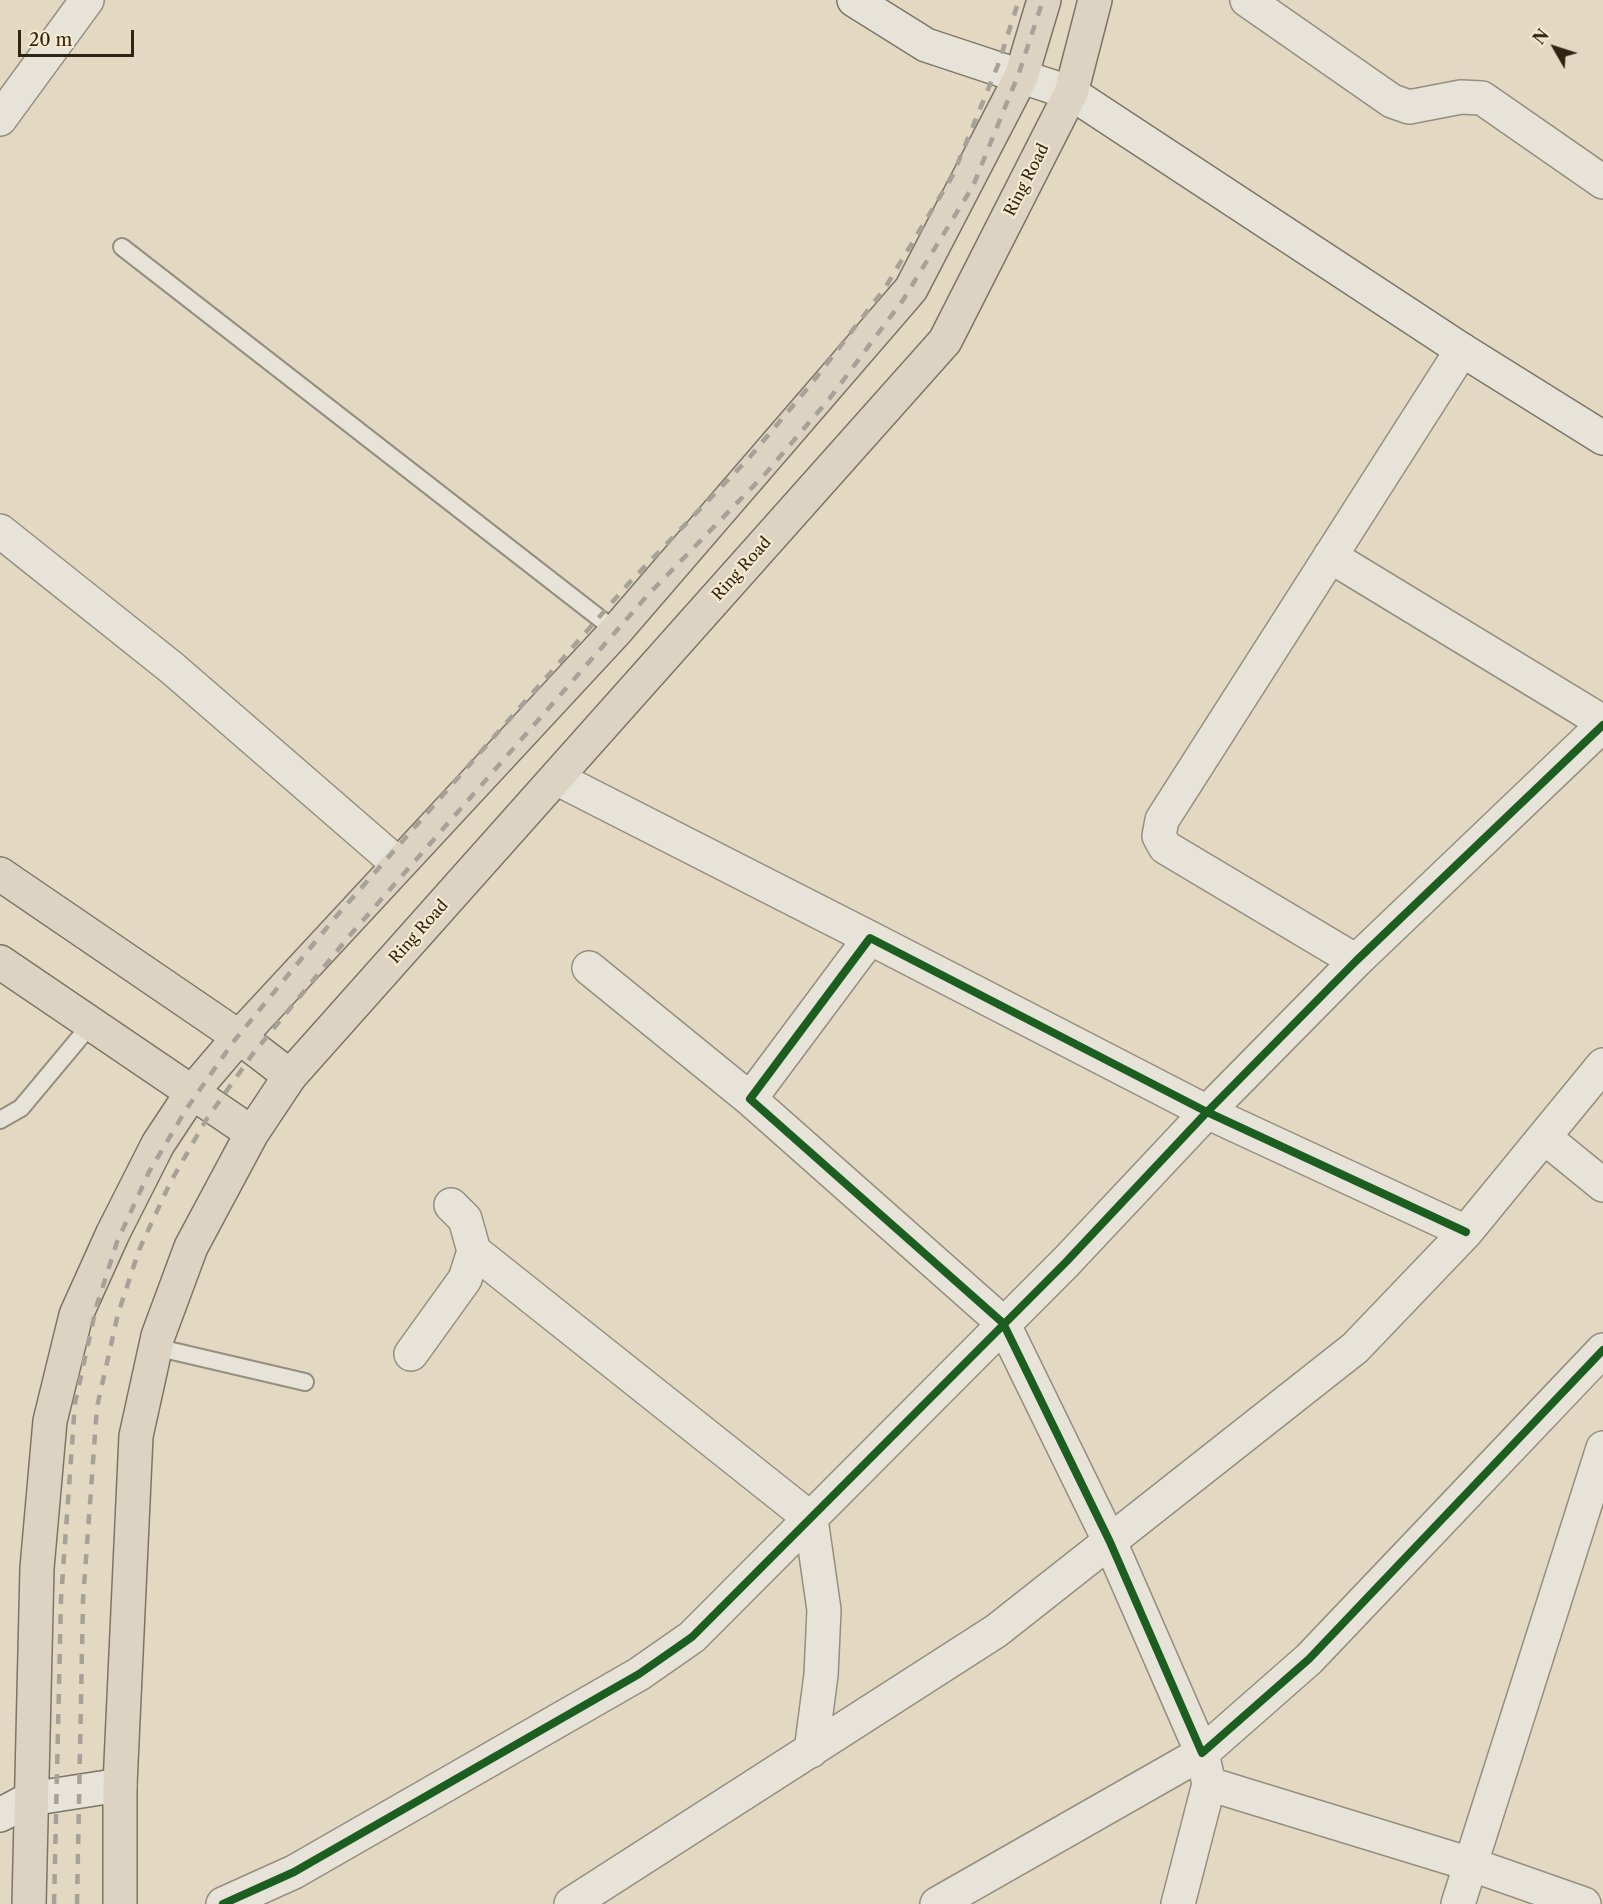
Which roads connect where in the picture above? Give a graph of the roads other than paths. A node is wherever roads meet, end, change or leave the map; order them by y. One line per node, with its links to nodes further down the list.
1 (87, 0): 8 (street)
2 (854, 0): 6 (street)
3 (1044, 0): 6 (main road)
4 (1095, 0): 7 (main road, Ring Road)
5 (1247, 0): 9 (street)
6 (1021, 77): 7 (street); 15 (main road)
7 (1071, 93): 11 (street); 17 (main road, Ring Road)
8 (0, 119)
9 (1603, 182)
10 (122, 247): 15 (lane)
11 (1462, 350): 12 (street); 14 (street)
12 (1603, 438)
13 (0, 531): 18 (street)
14 (1330, 556): 16 (street); 21 (street)
15 (616, 630): 18 (main road)
16 (1603, 723): 21 (street)
17 (556, 778): 20 (street); 27 (main road, Ring Road)
18 (398, 864): 25 (main road)
19 (0, 874): 25 (main road)
20 (870, 938): 29 (street); 30 (street)
21 (1356, 961): 30 (street)
22 (0, 962): 24 (main road)
23 (589, 968): 29 (street)
24 (92, 1023): 28 (main road); 31 (lane)
25 (239, 1037): 27 (main road); 28 (main road)
26 (1603, 1065): 33 (street)
27 (290, 1076): 32 (main road, Ring Road)
28 (193, 1091): 32 (main road); 49 (main road)
29 (750, 1099): 38 (street)
30 (1207, 1112): 36 (street); 38 (street)
31 (0, 1120)
32 (252, 1133): 39 (main road, Ring Road)
33 (1544, 1137): 34 (street); 36 (street)
34 (1603, 1185)
35 (451, 1205): 37 (street)
36 (1466, 1232): 45 (street)
37 (474, 1251): 41 (street); 44 (street)
38 (1003, 1323): 44 (street); 45 (street)
39 (155, 1347): 42 (lane); 48 (main road, Ring Road)
40 (1603, 1350): 47 (street)
41 (411, 1354)
42 (305, 1382)
43 (1603, 1448): 51 (street)
44 (811, 1519): 46 (street); 54 (street)
45 (1110, 1542): 46 (street); 47 (street)
46 (810, 1751): 55 (street)
47 (1205, 1769): 51 (street); 56 (street); 57 (street)
48 (120, 1785): 49 (street); 53 (main road, Ring Road)
49 (30, 1799): 50 (street); 52 (main road)
50 (0, 1815)
51 (1470, 1864): 58 (street); 59 (street)
52 (29, 1904)
53 (120, 1904)
54 (223, 1904)
55 (571, 1904)
56 (937, 1904)
57 (1178, 1904)
58 (1458, 1904)
59 (1584, 1904)

